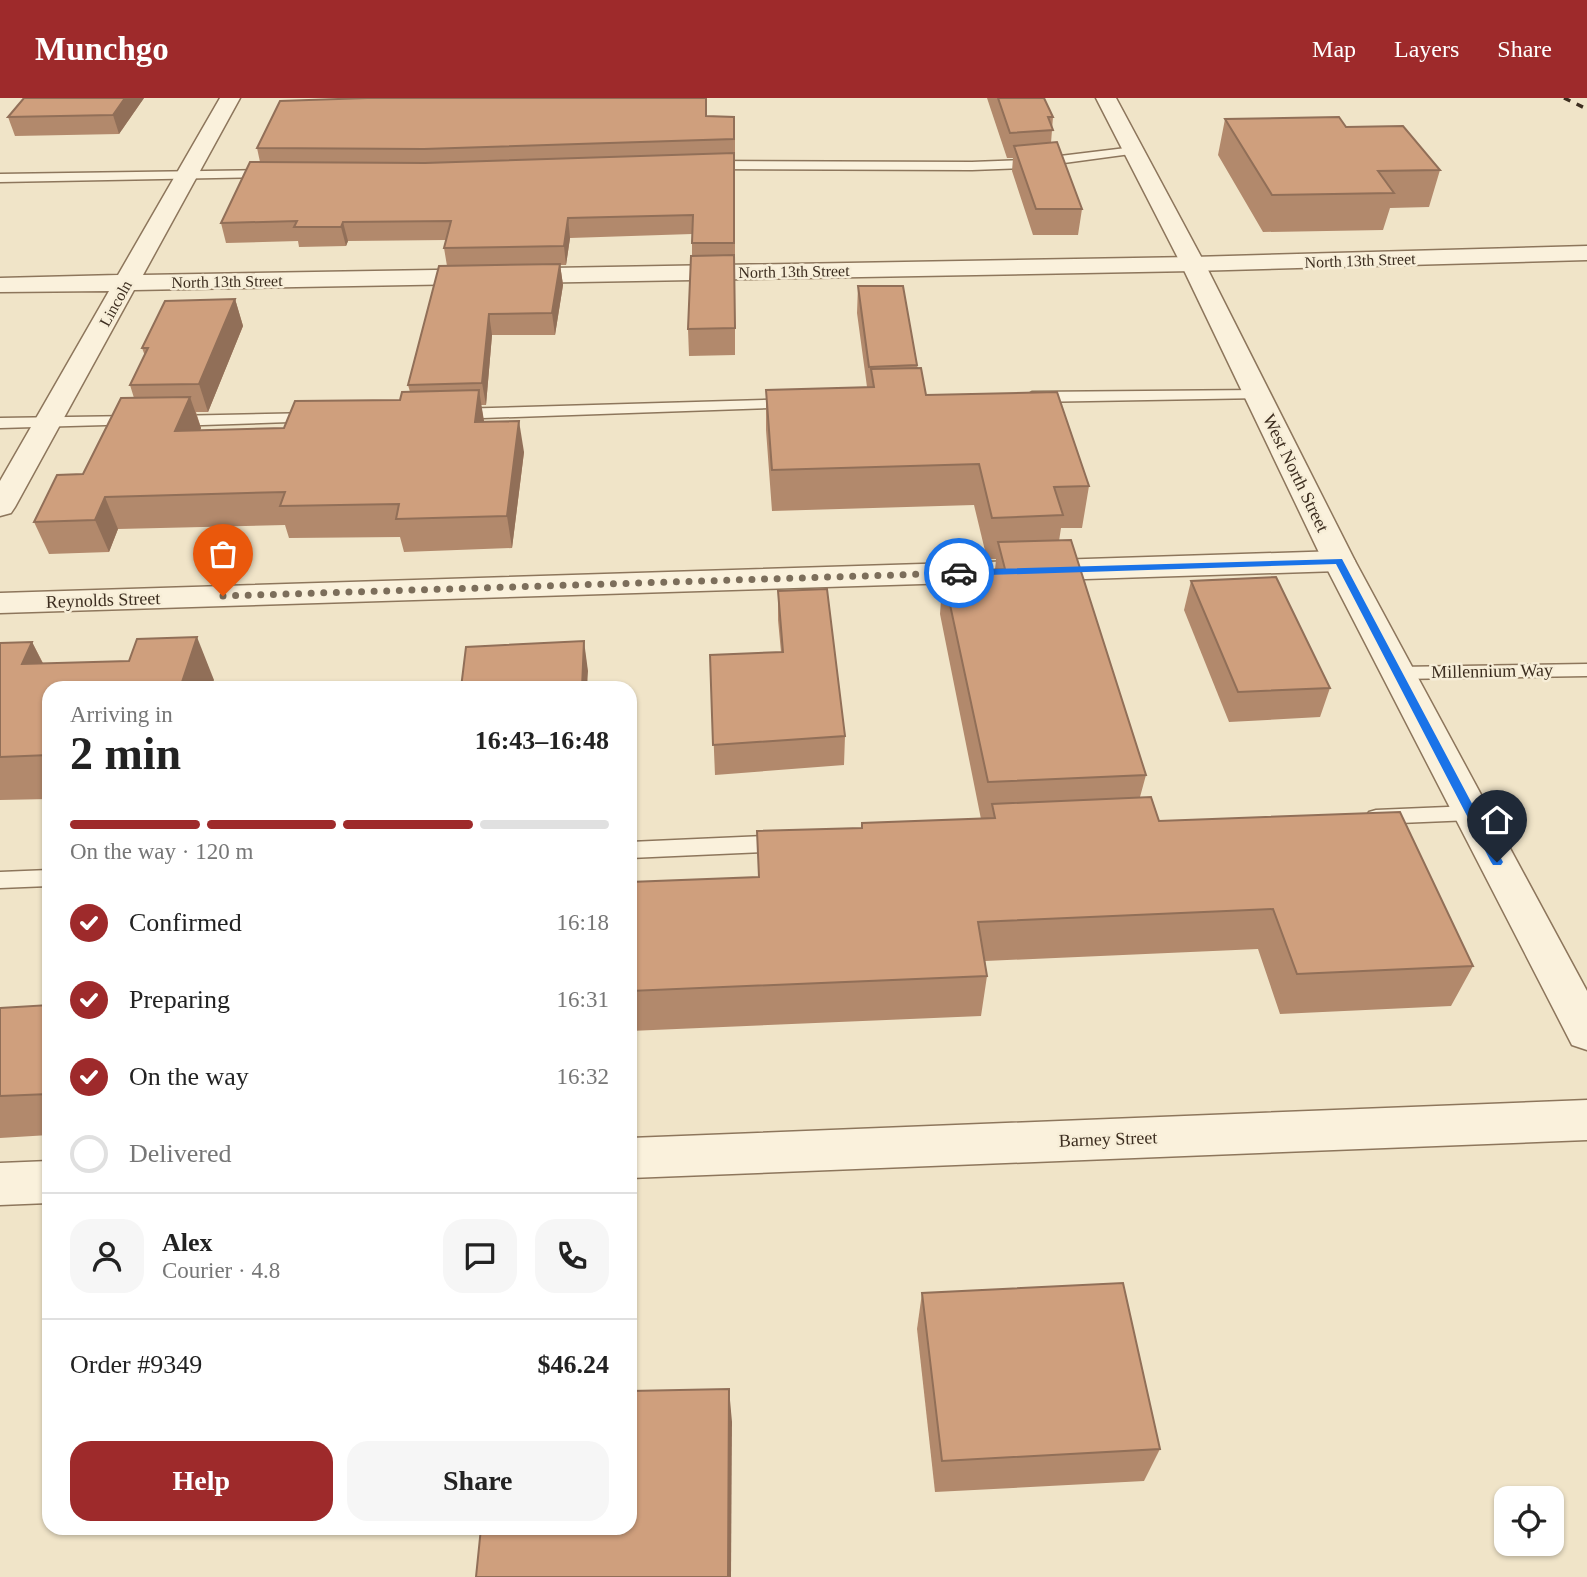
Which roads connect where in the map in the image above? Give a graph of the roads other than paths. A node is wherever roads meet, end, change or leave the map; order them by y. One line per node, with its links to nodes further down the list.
1 (230, 98): 5 (street, Lincoln)
2 (1106, 98): 3 (street, West North Street)
3 (1134, 151): 4 (lane); 9 (street, West North Street)
4 (688, 166)
5 (188, 174): 6 (lane); 7 (lane); 10 (street, Lincoln)
6 (281, 174)
7 (0, 178)
8 (1587, 253): 9 (street, North 13th Street)
9 (1193, 264): 10 (street, North 13th Street); 12 (street, West North Street)
10 (126, 283): 11 (street, North 13th Street); 17 (street, Lincoln)
11 (0, 285)
12 (1258, 395): 13 (lane); 20 (street, West North Street)
13 (1013, 397)
14 (803, 404): 15 (lane)
15 (441, 414)
16 (329, 418): 17 (lane)
17 (48, 422): 18 (lane); 19 (street, Lincoln)
18 (0, 423)
19 (0, 507)
20 (1339, 561): 21 (street, Reynolds Street); 23 (street, West North Street)
21 (0, 603)
22 (1587, 670): 23 (lane, Millennium Way)
23 (1398, 673): 24 (street, West North Street)
24 (1471, 813): 25 (lane); 30 (street, West North Street)
25 (1361, 818)
26 (809, 842): 27 (lane)
27 (637, 850)
28 (42, 878): 29 (lane)
29 (0, 880)
30 (1587, 1032)
31 (1587, 1120): 32 (street, Barney Street)
32 (637, 1158)
33 (42, 1182): 34 (street)
34 (0, 1184)

